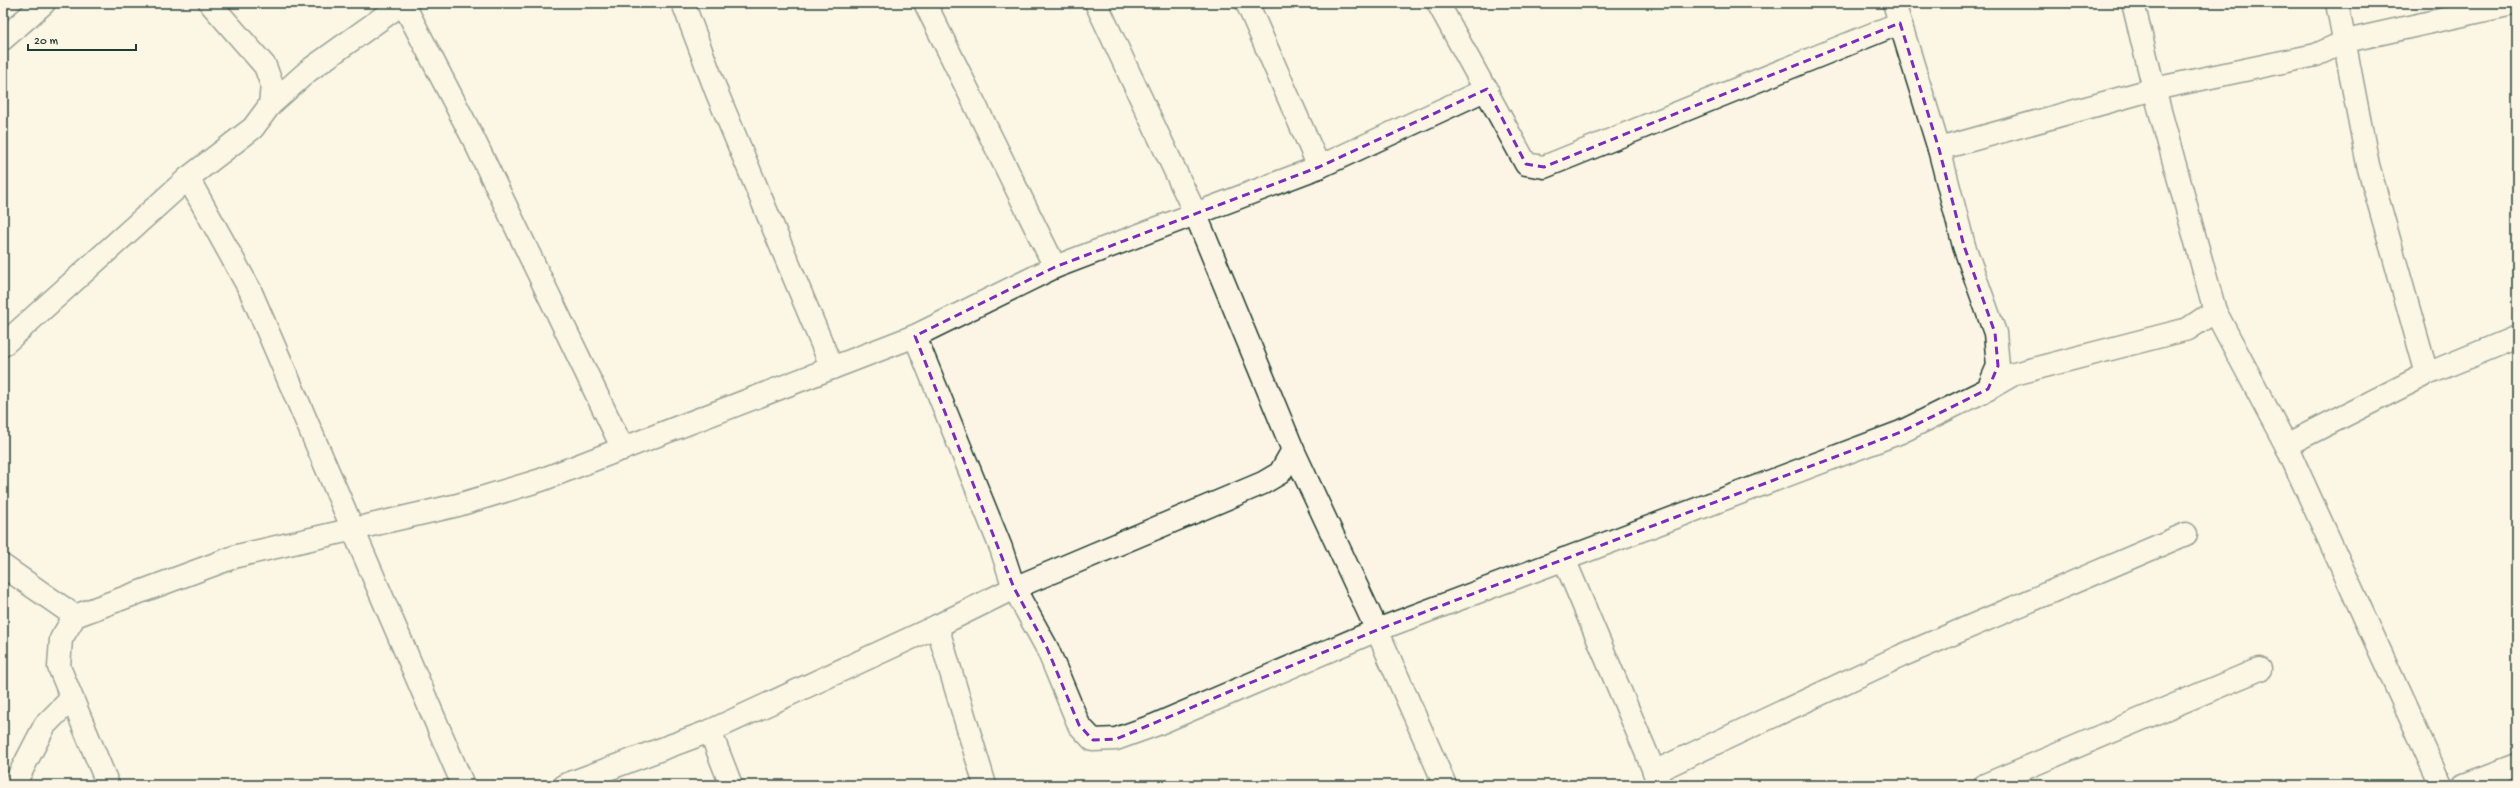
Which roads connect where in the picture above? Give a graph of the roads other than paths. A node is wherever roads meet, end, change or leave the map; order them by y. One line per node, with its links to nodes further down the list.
1 (44, 3): 13 (street)
2 (210, 3): 17 (street)
3 (403, 3): 17 (street); 31 (street)
4 (683, 3): 27 (street)
5 (925, 3): 22 (street)
6 (1096, 3): 21 (street)
7 (1247, 3): 19 (street)
8 (1438, 3): 15 (street)
9 (2133, 3): 16 (street)
10 (2336, 3): 14 (street)
11 (2517, 3): 14 (street)
12 (1897, 13): 15 (street); 18 (street)
13 (3, 39)
14 (2346, 41): 16 (street); 28 (street)
15 (1487, 89): 19 (street)
16 (2154, 89): 18 (street); 23 (street)
17 (270, 105): 20 (street)
18 (1939, 149): 29 (street)
19 (1319, 167): 21 (street)
20 (188, 178): 26 (street); 33 (street)
21 (1195, 212): 22 (street); 32 (street)
22 (1055, 267): 24 (street)
23 (2215, 311): 29 (street); 30 (street)
24 (915, 336): 27 (street); 37 (street)
25 (2517, 336): 28 (street)
26 (3, 345)
27 (832, 368): 31 (street)
28 (2427, 374): 30 (street)
29 (1988, 389): 35 (street)
30 (2286, 445): 54 (street)
31 (623, 449): 33 (street)
32 (1293, 450): 37 (street); 40 (street)
33 (352, 529): 38 (street); 48 (street)
34 (2186, 534): 45 (street)
35 (1564, 559): 40 (street); 45 (street)
36 (3, 566): 38 (street)
37 (1014, 588): 39 (street); 40 (street)
38 (75, 616): 42 (street)
39 (937, 626): 43 (street); 51 (street)
40 (1377, 630): 52 (street)
41 (2260, 669): 53 (street)
42 (71, 699): 46 (street); 47 (street)
43 (710, 731): 49 (street); 50 (street)
44 (2517, 764): 55 (street)
45 (1657, 779)
46 (14, 785)
47 (108, 785)
48 (463, 785)
49 (565, 785)
50 (731, 785)
51 (985, 785)
52 (1445, 785)
53 (1985, 785)
54 (2441, 785)
55 (2464, 785)

